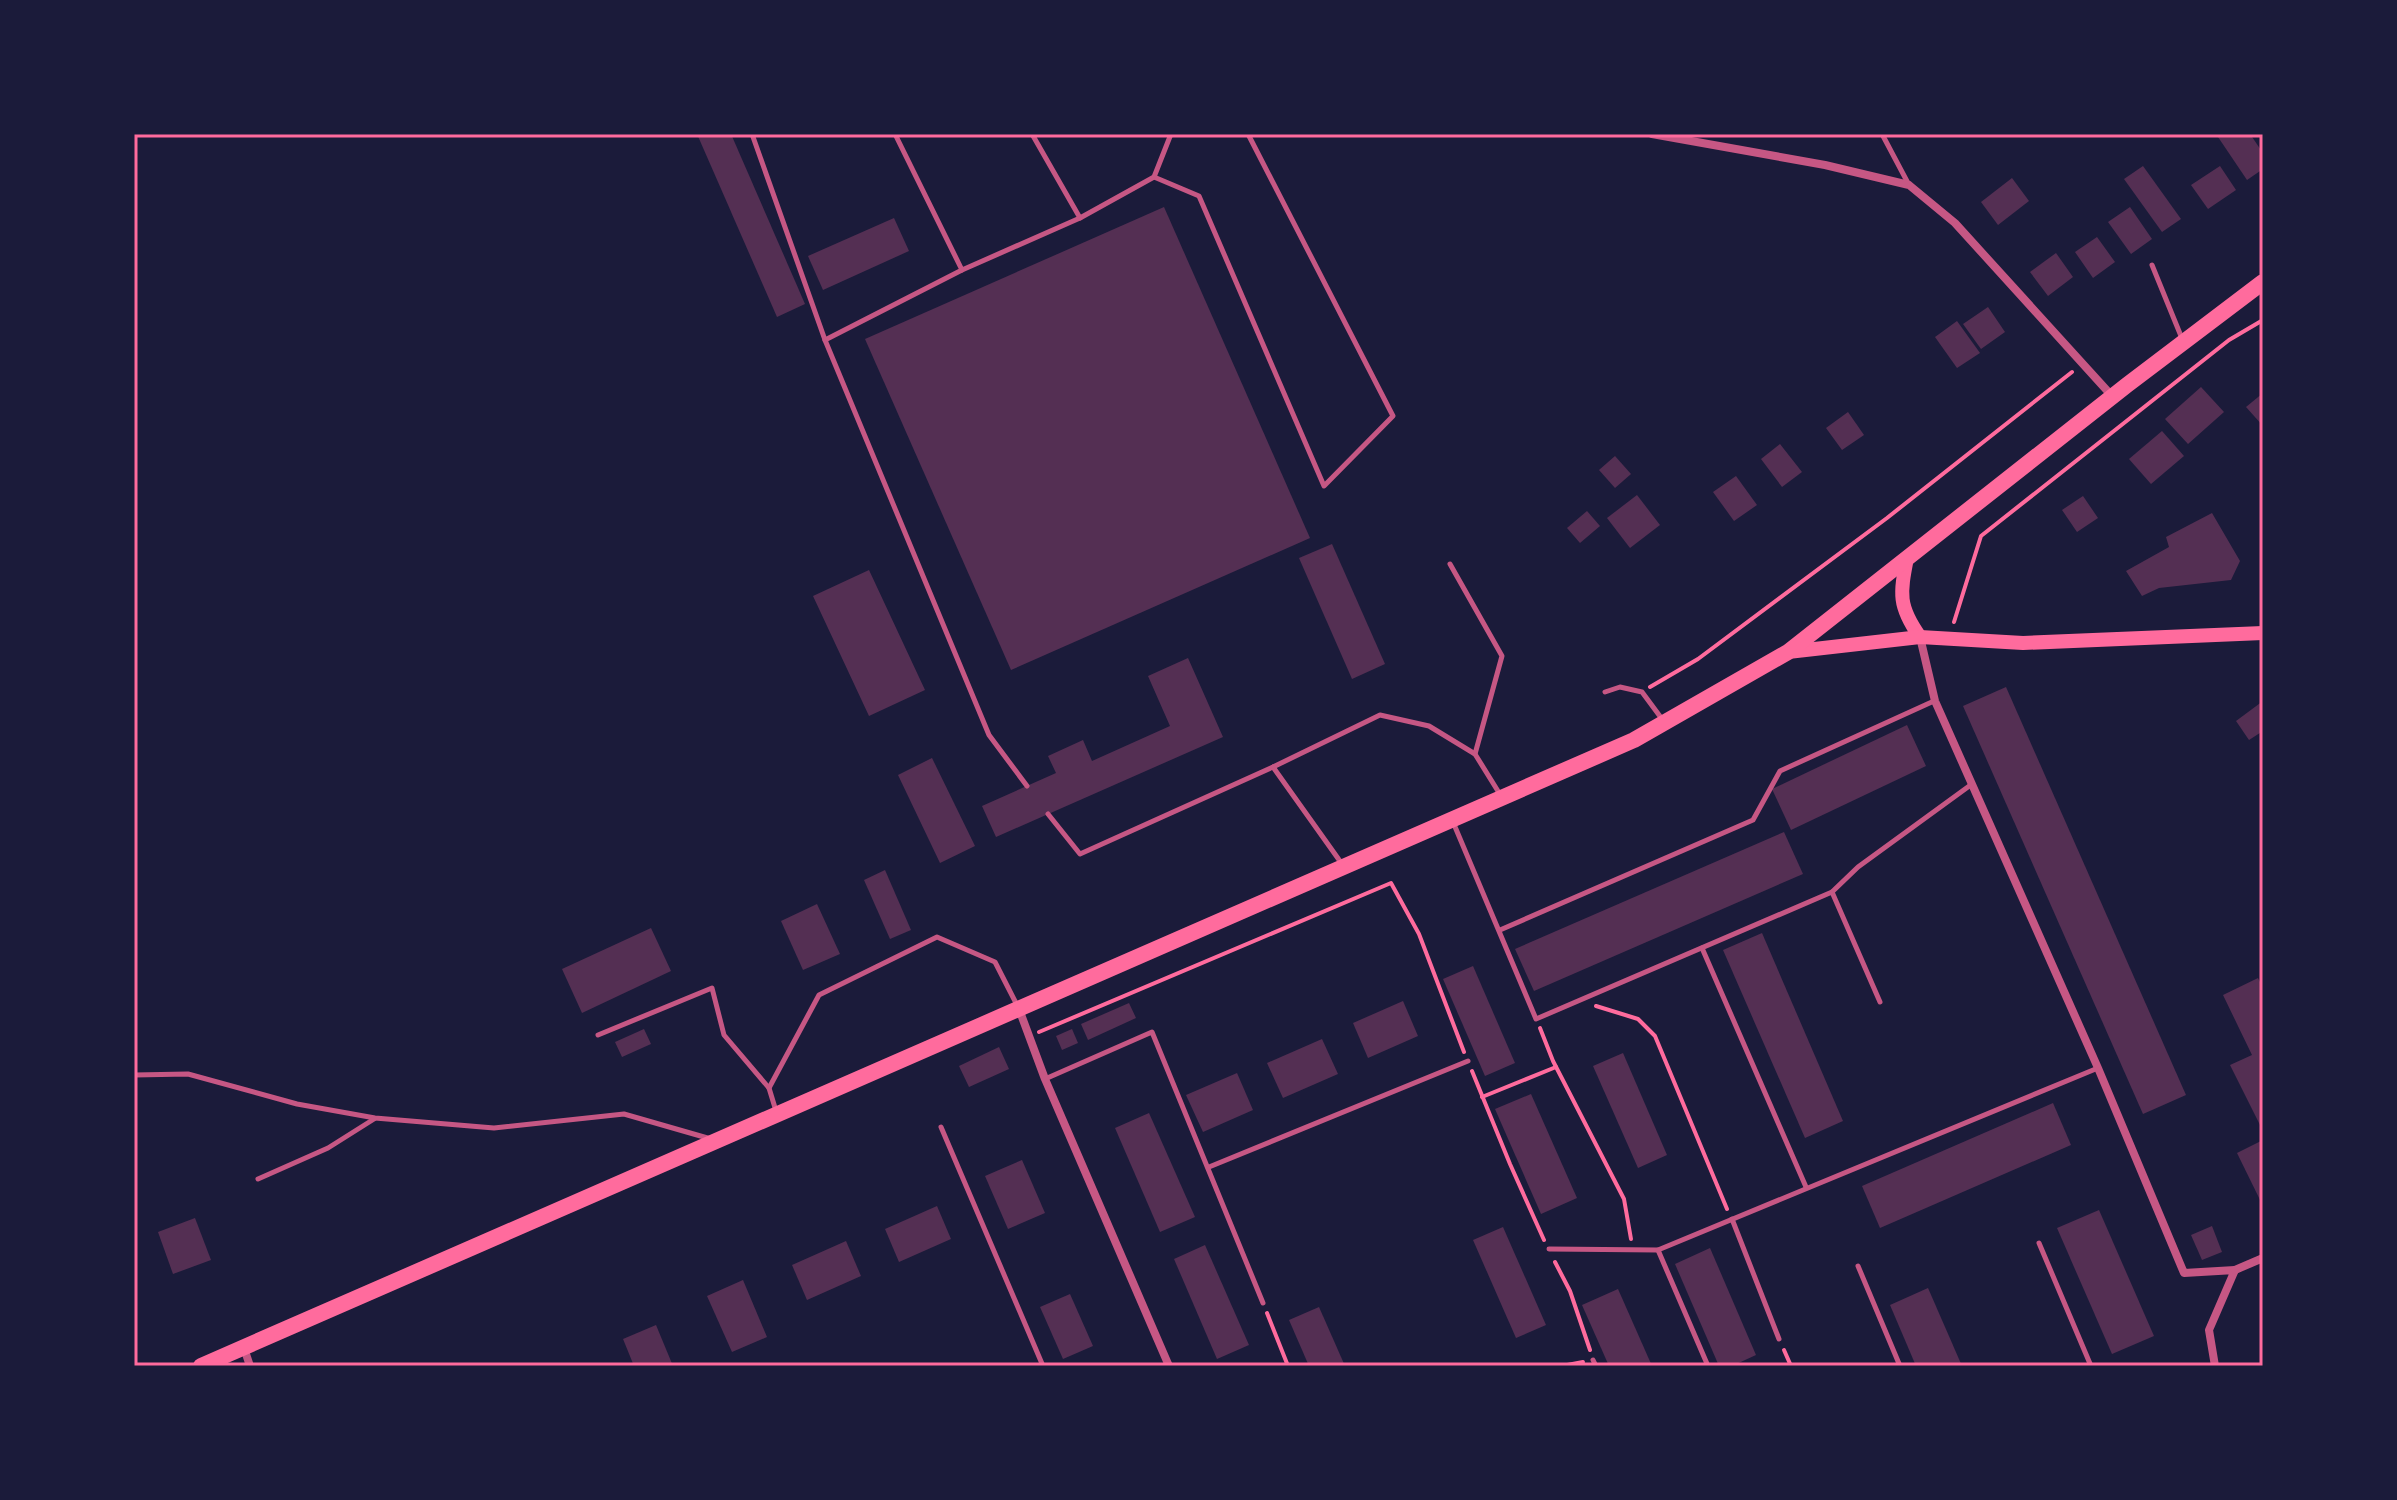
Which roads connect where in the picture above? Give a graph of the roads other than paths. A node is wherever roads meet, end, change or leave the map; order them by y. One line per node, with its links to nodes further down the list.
1 (752, 134): 14 (lane)
2 (895, 134): 12 (lane)
3 (1032, 134): 10 (lane)
4 (1171, 134): 8 (lane)
5 (1248, 134): 8 (lane)
6 (1652, 134): 9 (street)
7 (1882, 134): 9 (lane)
8 (1154, 177): 10 (lane)
9 (1909, 185): 16 (street)
10 (1080, 218): 12 (lane)
11 (2152, 265): 15 (lane)
12 (962, 270): 14 (lane)
13 (2263, 282): 15 (main road)
14 (825, 340): 28 (lane)
15 (2183, 342): 16 (main road)
16 (2112, 397): 17 (main road)
17 (1907, 558): 20 (main road); 21 (main road)
18 (1450, 564): 25 (lane)
19 (2263, 633): 20 (main road)
20 (1920, 637): 21 (main road); 23 (street)
21 (1788, 652): 24 (main road)
22 (1605, 692): 24 (lane)
23 (1935, 701): 27 (street); 34 (lane)
24 (1665, 723): 29 (main road)
25 (1475, 754): 26 (lane); 29 (lane)
26 (1273, 767): 30 (lane); 32 (lane)
27 (1972, 784): 33 (lane); 40 (street)
28 (1027, 786)
29 (1503, 799): 31 (main road)
30 (1048, 814)
31 (1453, 821): 32 (main road); 34 (lane)
32 (1344, 868): 37 (main road)
33 (1832, 892): 35 (lane); 36 (lane)
34 (1500, 930): 35 (lane)
35 (1702, 948): 50 (lane)
36 (1880, 1002)
37 (1019, 1009): 42 (street); 43 (lane); 44 (main road)
38 (598, 1035): 43 (lane)
39 (1468, 1061): 48 (lane)
40 (2098, 1068): 50 (lane); 57 (street)
41 (134, 1075): 45 (lane)
42 (1045, 1079): 48 (lane); 64 (street)
43 (769, 1088): 44 (lane)
44 (777, 1116): 47 (main road)
45 (375, 1118): 47 (lane); 49 (lane)
46 (941, 1127): 63 (lane)
47 (718, 1142): 60 (main road)
48 (1209, 1167): 58 (lane)
49 (258, 1179)
50 (1806, 1187): 51 (lane)
51 (1732, 1219): 54 (lane); 59 (lane)
52 (2039, 1243): 67 (lane)
53 (1549, 1249): 54 (lane)
54 (1658, 1250): 65 (lane)
55 (2263, 1258): 57 (street)
56 (1858, 1266): 66 (lane)
57 (2235, 1270): 68 (street)
58 (1263, 1303)
59 (1779, 1339)
60 (244, 1348): 61 (main road); 62 (street)
61 (201, 1366)
62 (250, 1366)
63 (1043, 1366)
64 (1169, 1366)
65 (1708, 1366)
66 (1900, 1366)
67 (2091, 1366)
68 (2215, 1366)

